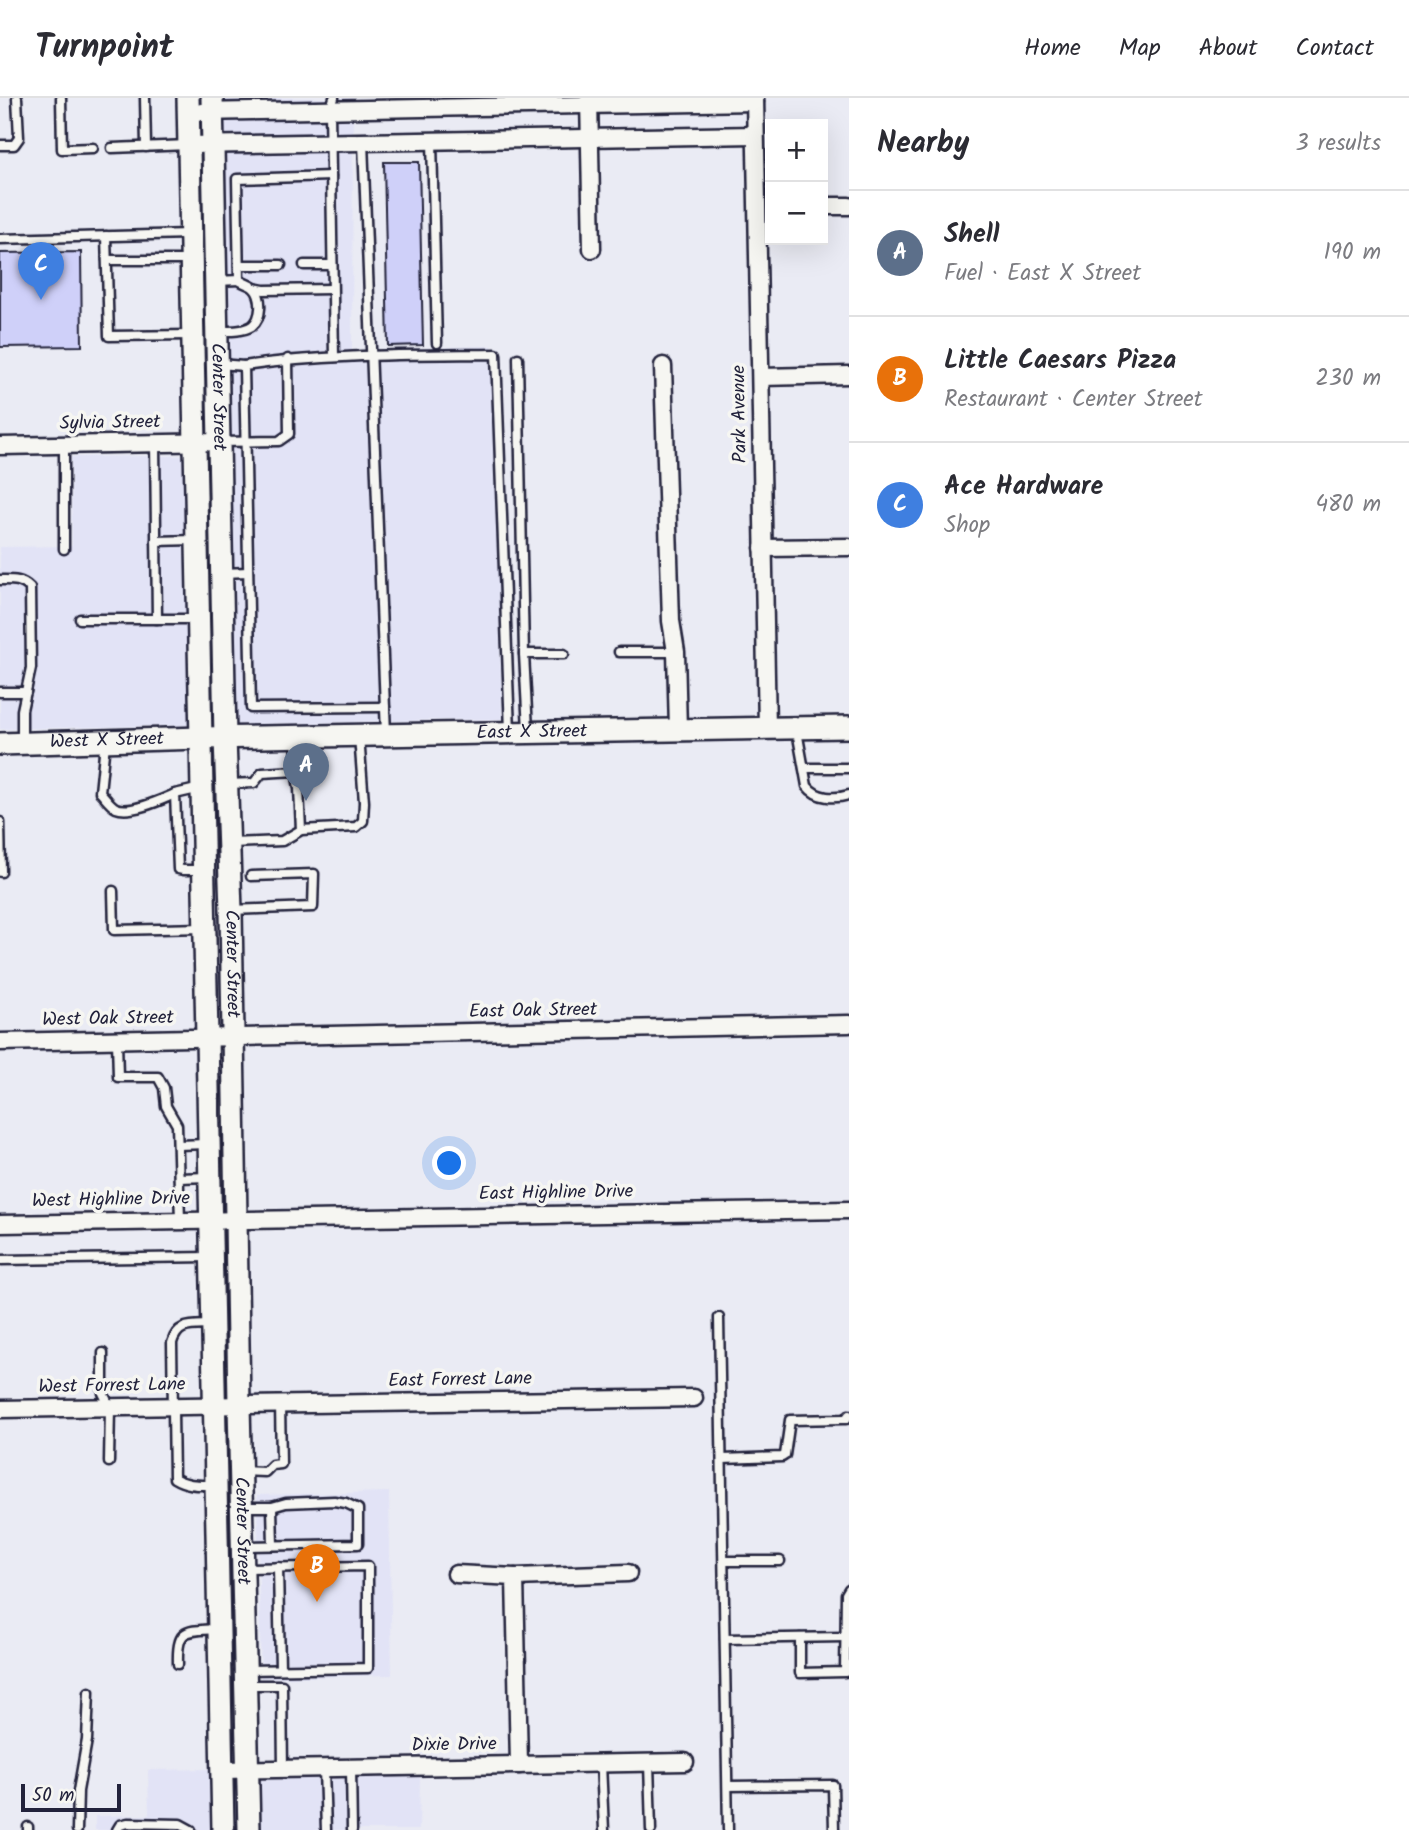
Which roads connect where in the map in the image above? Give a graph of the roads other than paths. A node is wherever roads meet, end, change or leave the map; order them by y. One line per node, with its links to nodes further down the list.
1 (18, 98): 15 (lane)
2 (61, 98): 19 (lane)
3 (145, 98): 18 (lane)
4 (755, 100): 5 (street); 10 (street, Park Avenue)
5 (589, 102): 6 (street); 11 (street)
6 (466, 103): 7 (street)
7 (332, 104): 9 (street); 14 (lane)
8 (188, 105): 9 (street); 16 (main road, Center Street)
9 (213, 105): 17 (main road, Center Street)
10 (755, 135): 11 (street); 26 (street, Park Avenue)
11 (590, 139): 12 (street); 31 (street)
12 (432, 141): 13 (street); 44 (lane)
13 (363, 142): 14 (street); 45 (lane)
14 (330, 143): 17 (street); 21 (lane)
15 (0, 145)
16 (188, 145): 17 (street); 18 (lane); 27 (main road, Center Street)
17 (214, 145): 24 (main road, Center Street)
18 (146, 147): 20 (lane)
19 (93, 148)
20 (111, 148)
21 (331, 176): 25 (lane); 37 (lane)
22 (828, 206): 23 (street)
23 (849, 206)
24 (215, 207): 25 (lane); 28 (main road, Center Street)
25 (238, 207): 34 (lane)
26 (763, 207): 53 (street, Park Avenue)
27 (191, 234): 28 (main road); 29 (lane); 33 (main road, Center Street)
28 (216, 235): 38 (main road, Center Street)
29 (106, 236): 30 (lane); 32 (lane)
30 (0, 239)
31 (592, 249)
32 (107, 260): 33 (lane); 43 (lane)
33 (191, 260): 43 (main road, Center Street)
34 (239, 265): 35 (lane); 39 (lane)
35 (281, 265)
36 (304, 265): 37 (lane)
37 (332, 265): 41 (lane)
38 (217, 281): 39 (lane); 42 (main road, Center Street)
39 (239, 281): 40 (lane)
40 (254, 288): 41 (lane); 42 (lane)
41 (332, 289): 46 (lane)
42 (218, 331): 49 (main road, Center Street)
43 (193, 335): 54 (main road, Center Street)
44 (437, 343)
45 (372, 356): 46 (lane); 77 (lane); 82 (lane)
46 (334, 357): 48 (lane)
47 (518, 358): 73 (lane)
48 (288, 359): 50 (lane); 56 (lane)
49 (219, 364): 50 (lane); 55 (main road, Center Street)
50 (244, 366): 56 (lane)
51 (663, 366): 72 (street)
52 (849, 375): 53 (street)
53 (761, 377): 63 (street, Park Avenue)
54 (195, 442): 55 (street, Sylvia Street); 57 (street, Sylvia Street); 60 (main road, Center Street)
55 (220, 442): 56 (lane); 66 (main road, Center Street)
56 (245, 442): 65 (lane)
57 (155, 443): 58 (street, Sylvia Street); 61 (lane)
58 (64, 444): 59 (street, Sylvia Street); 64 (lane)
59 (0, 446)
60 (197, 540): 61 (lane); 70 (main road, Center Street)
61 (156, 541): 69 (lane)
62 (849, 547): 63 (street)
63 (763, 548): 80 (street, Park Avenue)
64 (64, 549)
65 (248, 572): 66 (lane); 77 (lane)
66 (222, 573): 86 (main road, Center Street)
67 (0, 580): 76 (lane)
68 (80, 619): 69 (lane)
69 (157, 619): 70 (lane)
70 (199, 619): 86 (main road, Center Street)
71 (619, 652): 72 (lane)
72 (676, 652): 81 (street)
73 (524, 654): 74 (lane); 82 (lane)
74 (564, 654)
75 (0, 692): 76 (lane)
76 (26, 692): 88 (lane)
77 (385, 707): 83 (lane)
78 (849, 727): 79 (main road, East X Street)
79 (796, 728): 80 (main road, East X Street); 90 (lane)
80 (767, 729): 81 (main road, East X Street)
81 (678, 730): 82 (main road, East X Street)
82 (519, 733): 83 (main road, East X Street)
83 (386, 735): 84 (main road, East X Street)
84 (359, 736): 85 (main road, East X Street); 98 (lane)
85 (297, 737): 86 (main road, East X Street); 92 (lane)
86 (213, 738): 87 (main road, West X Street); 93 (main road, Center Street); 94 (main road, Center Street)
87 (105, 741): 88 (main road, West X Street); 95 (lane)
88 (22, 743): 89 (main road, West X Street)
89 (0, 744)
90 (804, 768): 91 (lane); 96 (lane)
91 (849, 768)
92 (296, 771): 93 (lane); 98 (lane)
93 (227, 784): 99 (main road, Center Street)
94 (202, 788): 95 (lane); 100 (main road, Center Street)
95 (175, 794): 100 (lane)
96 (849, 795)
97 (0, 822): 101 (lane)
98 (301, 830): 99 (lane)
99 (229, 843): 104 (main road, Center Street)
100 (203, 870): 105 (main road, Center Street)
101 (1, 872)
102 (251, 876): 104 (lane)
103 (113, 891): 105 (lane)
104 (231, 910): 107 (main road, Center Street)
105 (204, 928): 107 (main road, Center Street)
106 (849, 1024): 107 (street, East Oak Street)
107 (219, 1038): 108 (street, West Oak Street); 110 (main road, Center Street); 115 (main road, Center Street)
108 (117, 1040): 109 (street, West Oak Street); 111 (lane)
109 (0, 1042)
110 (209, 1144): 111 (lane); 112 (main road, Center Street)
111 (178, 1145): 113 (lane)
112 (209, 1177): 113 (lane); 115 (main road, Center Street)
113 (179, 1178): 116 (lane)
114 (849, 1210): 115 (street, East Highline Drive)
115 (223, 1219): 116 (street, West Highline Drive); 118 (main road, Center Street); 125 (main road, Center Street)
116 (180, 1220): 117 (street, West Highline Drive)
117 (0, 1224)
118 (211, 1257): 119 (lane); 121 (main road, Center Street)
119 (0, 1260)
120 (719, 1318): 130 (lane)
121 (212, 1325): 125 (main road, Center Street); 126 (lane)
122 (103, 1353): 127 (lane)
123 (694, 1398): 124 (street, East Forrest Lane)
124 (280, 1404): 125 (street, East Forrest Lane); 132 (lane)
125 (226, 1405): 126 (street, West Forrest Lane); 132 (main road, Center Street); 133 (main road, Center Street)
126 (173, 1406): 127 (street, West Forrest Lane); 133 (lane)
127 (110, 1407): 128 (street, West Forrest Lane); 131 (lane)
128 (0, 1409)
129 (849, 1416): 130 (lane)
130 (722, 1459): 138 (lane)
131 (109, 1462)
132 (240, 1471): 134 (main road, Center Street)
133 (216, 1485): 147 (main road, Center Street)
134 (241, 1507): 135 (lane); 137 (main road, Center Street)
135 (272, 1507): 136 (lane); 136 (lane)
136 (272, 1545): 137 (lane)
137 (242, 1546): 141 (main road, Center Street)
138 (724, 1561): 139 (lane); 151 (lane)
139 (780, 1561)
140 (278, 1567): 141 (lane); 153 (lane); 153 (lane)
141 (243, 1568): 148 (main road, Center Street)
142 (628, 1573): 144 (street)
143 (456, 1574): 144 (street)
144 (515, 1577): 159 (street)
145 (849, 1588): 146 (lane)
146 (847, 1611): 149 (lane)
147 (220, 1629): 148 (main road); 152 (lane); 162 (main road, Center Street)
148 (244, 1629): 154 (main road, Center Street)
149 (845, 1637): 150 (lane); 150 (lane)
150 (800, 1638): 151 (lane)
151 (725, 1639): 165 (lane)
152 (178, 1664)
153 (280, 1669): 154 (lane)
154 (245, 1677): 163 (main road, Center Street); 164 (lane)
155 (89, 1692): 166 (lane)
156 (685, 1762): 157 (street, Dixie Drive)
157 (649, 1763): 158 (street, Dixie Drive); 174 (lane)
158 (601, 1764): 159 (street, Dixie Drive); 173 (lane)
159 (519, 1765): 160 (street, Dixie Drive)
160 (351, 1768): 161 (street, Dixie Drive); 172 (lane)
161 (324, 1769): 164 (street, Dixie Drive); 171 (lane)
162 (223, 1770): 163 (street, Dixie Drive); 169 (main road, Center Street)
163 (247, 1770): 164 (street, Dixie Drive); 170 (main road, Center Street)
164 (283, 1770)
165 (727, 1786): 175 (lane); 176 (lane)
166 (77, 1830)
167 (117, 1830): 168 (lane)
168 (191, 1830)
169 (223, 1830)
170 (249, 1830)
171 (326, 1830)
172 (352, 1830)
173 (604, 1830)
174 (651, 1830)
175 (728, 1830)
176 (834, 1830)

